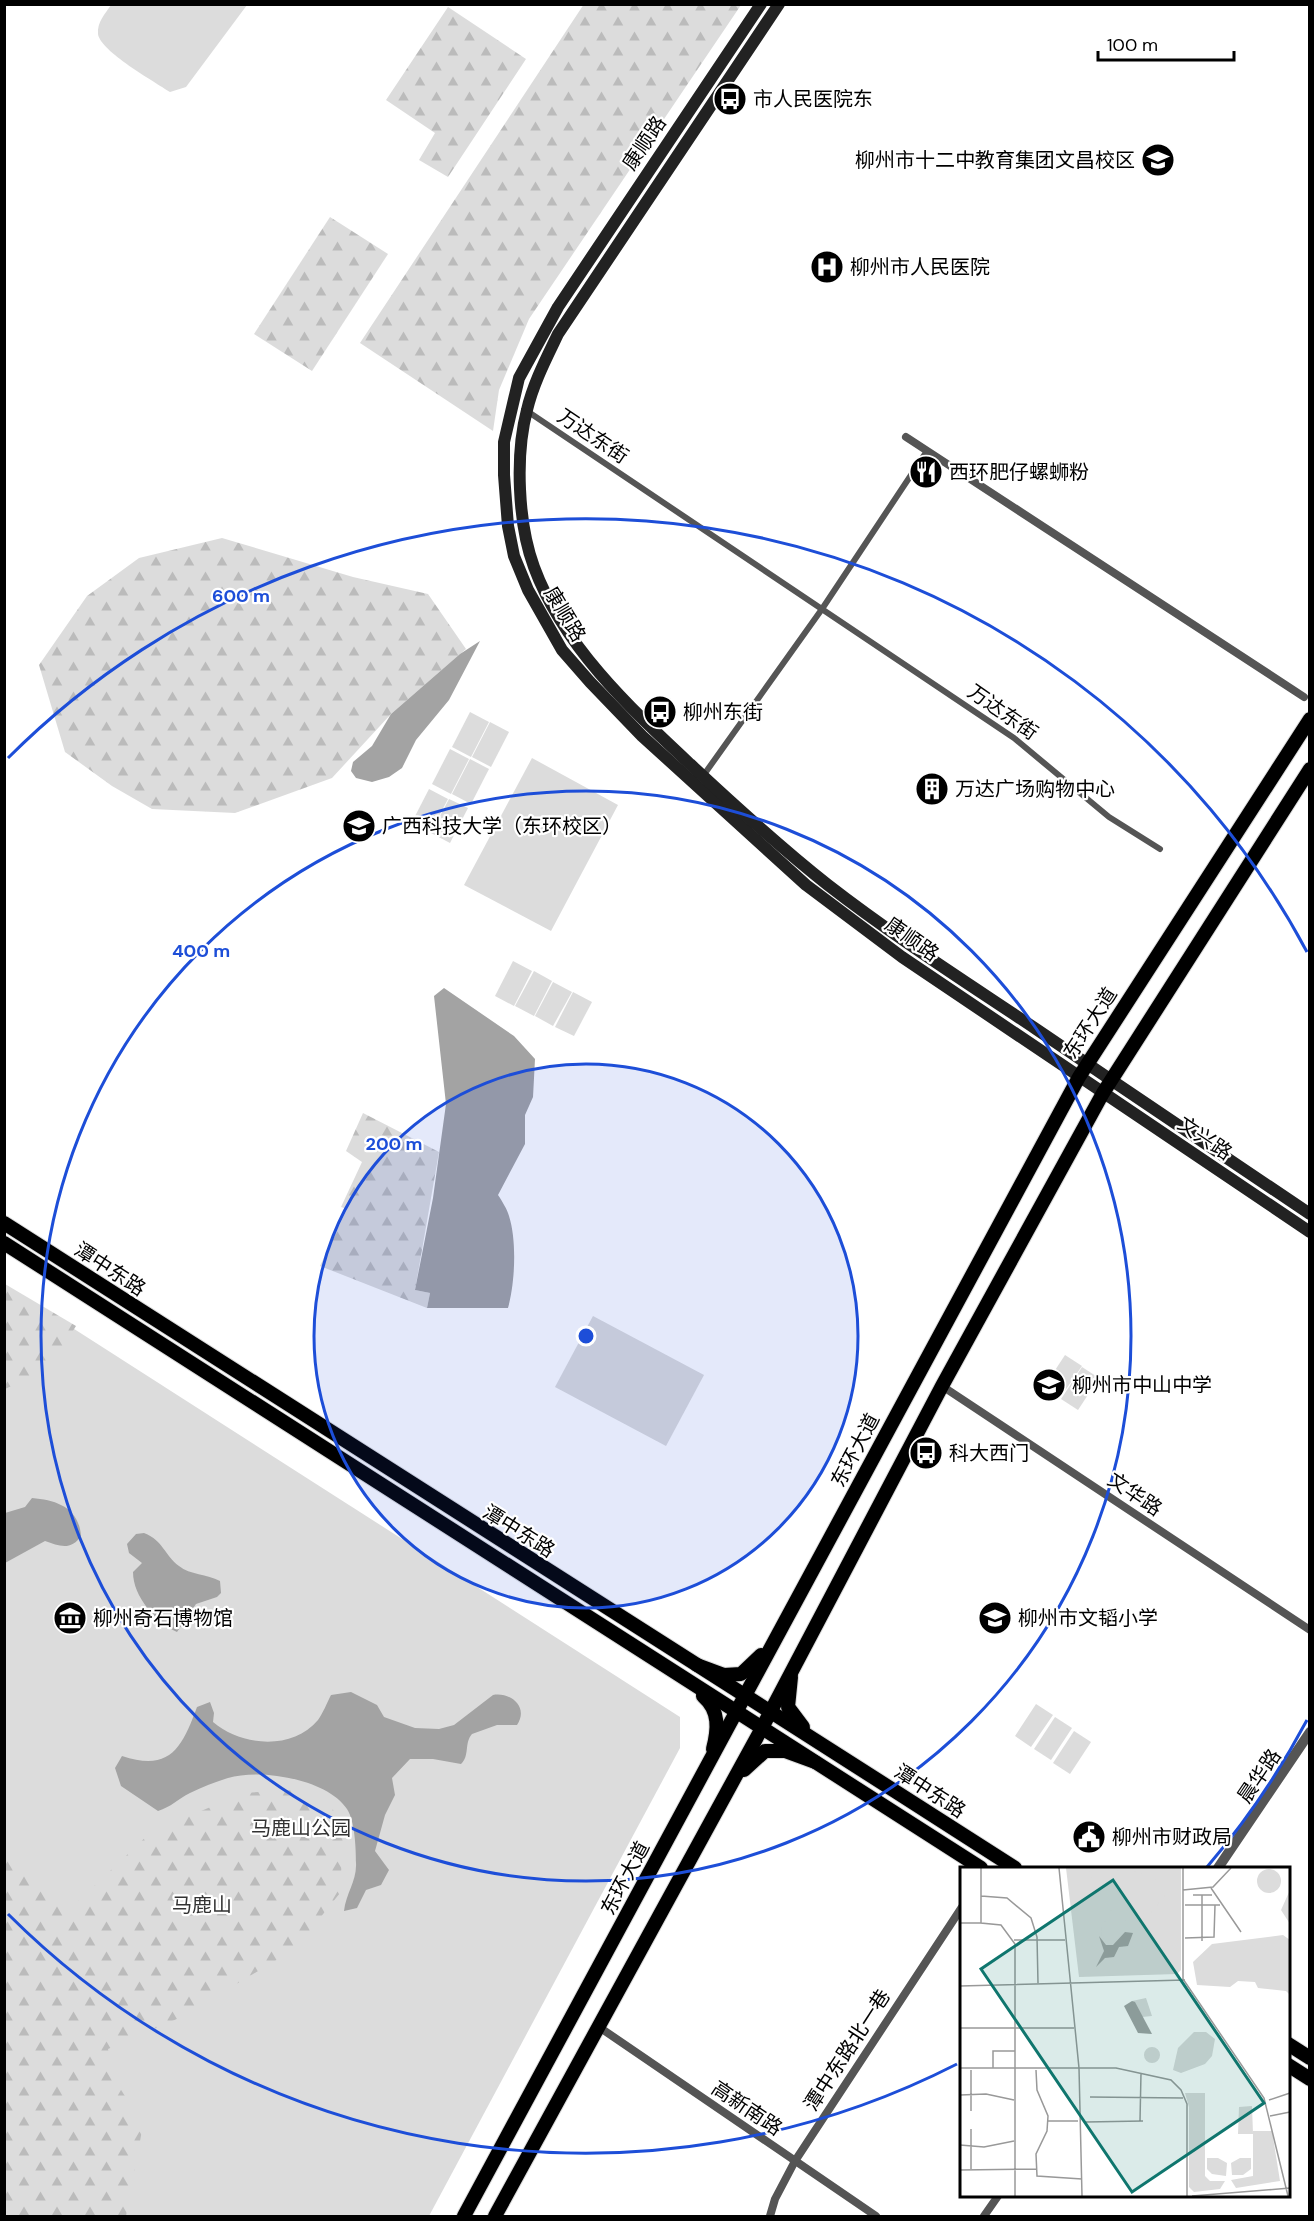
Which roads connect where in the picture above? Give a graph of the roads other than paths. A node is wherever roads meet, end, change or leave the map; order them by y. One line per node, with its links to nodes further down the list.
1 (761, 4): 13 (main road, 康顺路)
2 (779, 4): 3 (main road, 康顺路)
3 (526, 411): 6 (street, 万达东街); 10 (main road, 康顺路)
4 (906, 437): 5 (street)
5 (927, 451): 6 (street); 7 (street)
6 (822, 609): 10 (street); 11 (street, 万达东街)
7 (1304, 697)
8 (1310, 719): 12 (main road, 东环大道)
9 (1310, 769): 14 (main road)
10 (703, 776): 12 (main road, 康顺路)
11 (1160, 849)
12 (1087, 1064): 13 (main road, 东环大道); 14 (main road, 文兴路)
13 (1079, 1077): 15 (main road, 文兴路); 22 (main road, 东环大道)
14 (1111, 1080): 15 (main road); 16 (main road, 文兴路)
15 (1103, 1093): 18 (main road, 文兴路); 20 (main road)
16 (1310, 1214)
17 (4, 1223): 24 (main road, 潭中东路)
18 (1310, 1232)
19 (4, 1243): 25 (main road, 潭中东路)
20 (942, 1386): 21 (street, 文华路); 23 (main road)
21 (1310, 1630)
22 (778, 1635): 24 (main road); 26 (main road, 东环大道)
23 (795, 1664): 27 (main road); 31 (main road)
24 (697, 1665): 26 (main road, 潭中东路)
25 (686, 1680): 28 (main road, 潭中东路); 33 (main road)
26 (746, 1695): 27 (main road, 潭中东路); 28 (main road, 东环大道)
27 (771, 1711): 29 (main road); 31 (main road, 潭中东路)
28 (737, 1713): 29 (main road, 潭中东路); 33 (main road, 东环大道)
29 (762, 1728): 32 (main road, 潭中东路); 34 (main road)
30 (1310, 1732): 39 (street, 晨华路)
31 (823, 1744): 35 (main road, 潭中东路)
32 (815, 1762): 34 (main road); 36 (main road, 潭中东路)
33 (707, 1768): 48 (main road, 东环大道)
34 (730, 1787): 41 (main road)
35 (995, 1856): 37 (street); 38 (main road, 潭中东路)
36 (978, 1867)
37 (988, 1867)
38 (1012, 1867)
39 (1219, 1867)
40 (960, 1910): 46 (street, 潭中东路北一巷)
41 (599, 2027): 46 (street, 高新南路); 49 (main road)
42 (1290, 2045): 43 (main road)
43 (1310, 2058)
44 (1290, 2067): 45 (main road)
45 (1310, 2079)
46 (795, 2161): 50 (street, 潭中东路北一巷); 51 (street, 高新南路)
47 (997, 2197): 52 (street)
48 (464, 2217)
49 (495, 2217)
50 (770, 2217)
51 (876, 2217)
52 (984, 2217)

